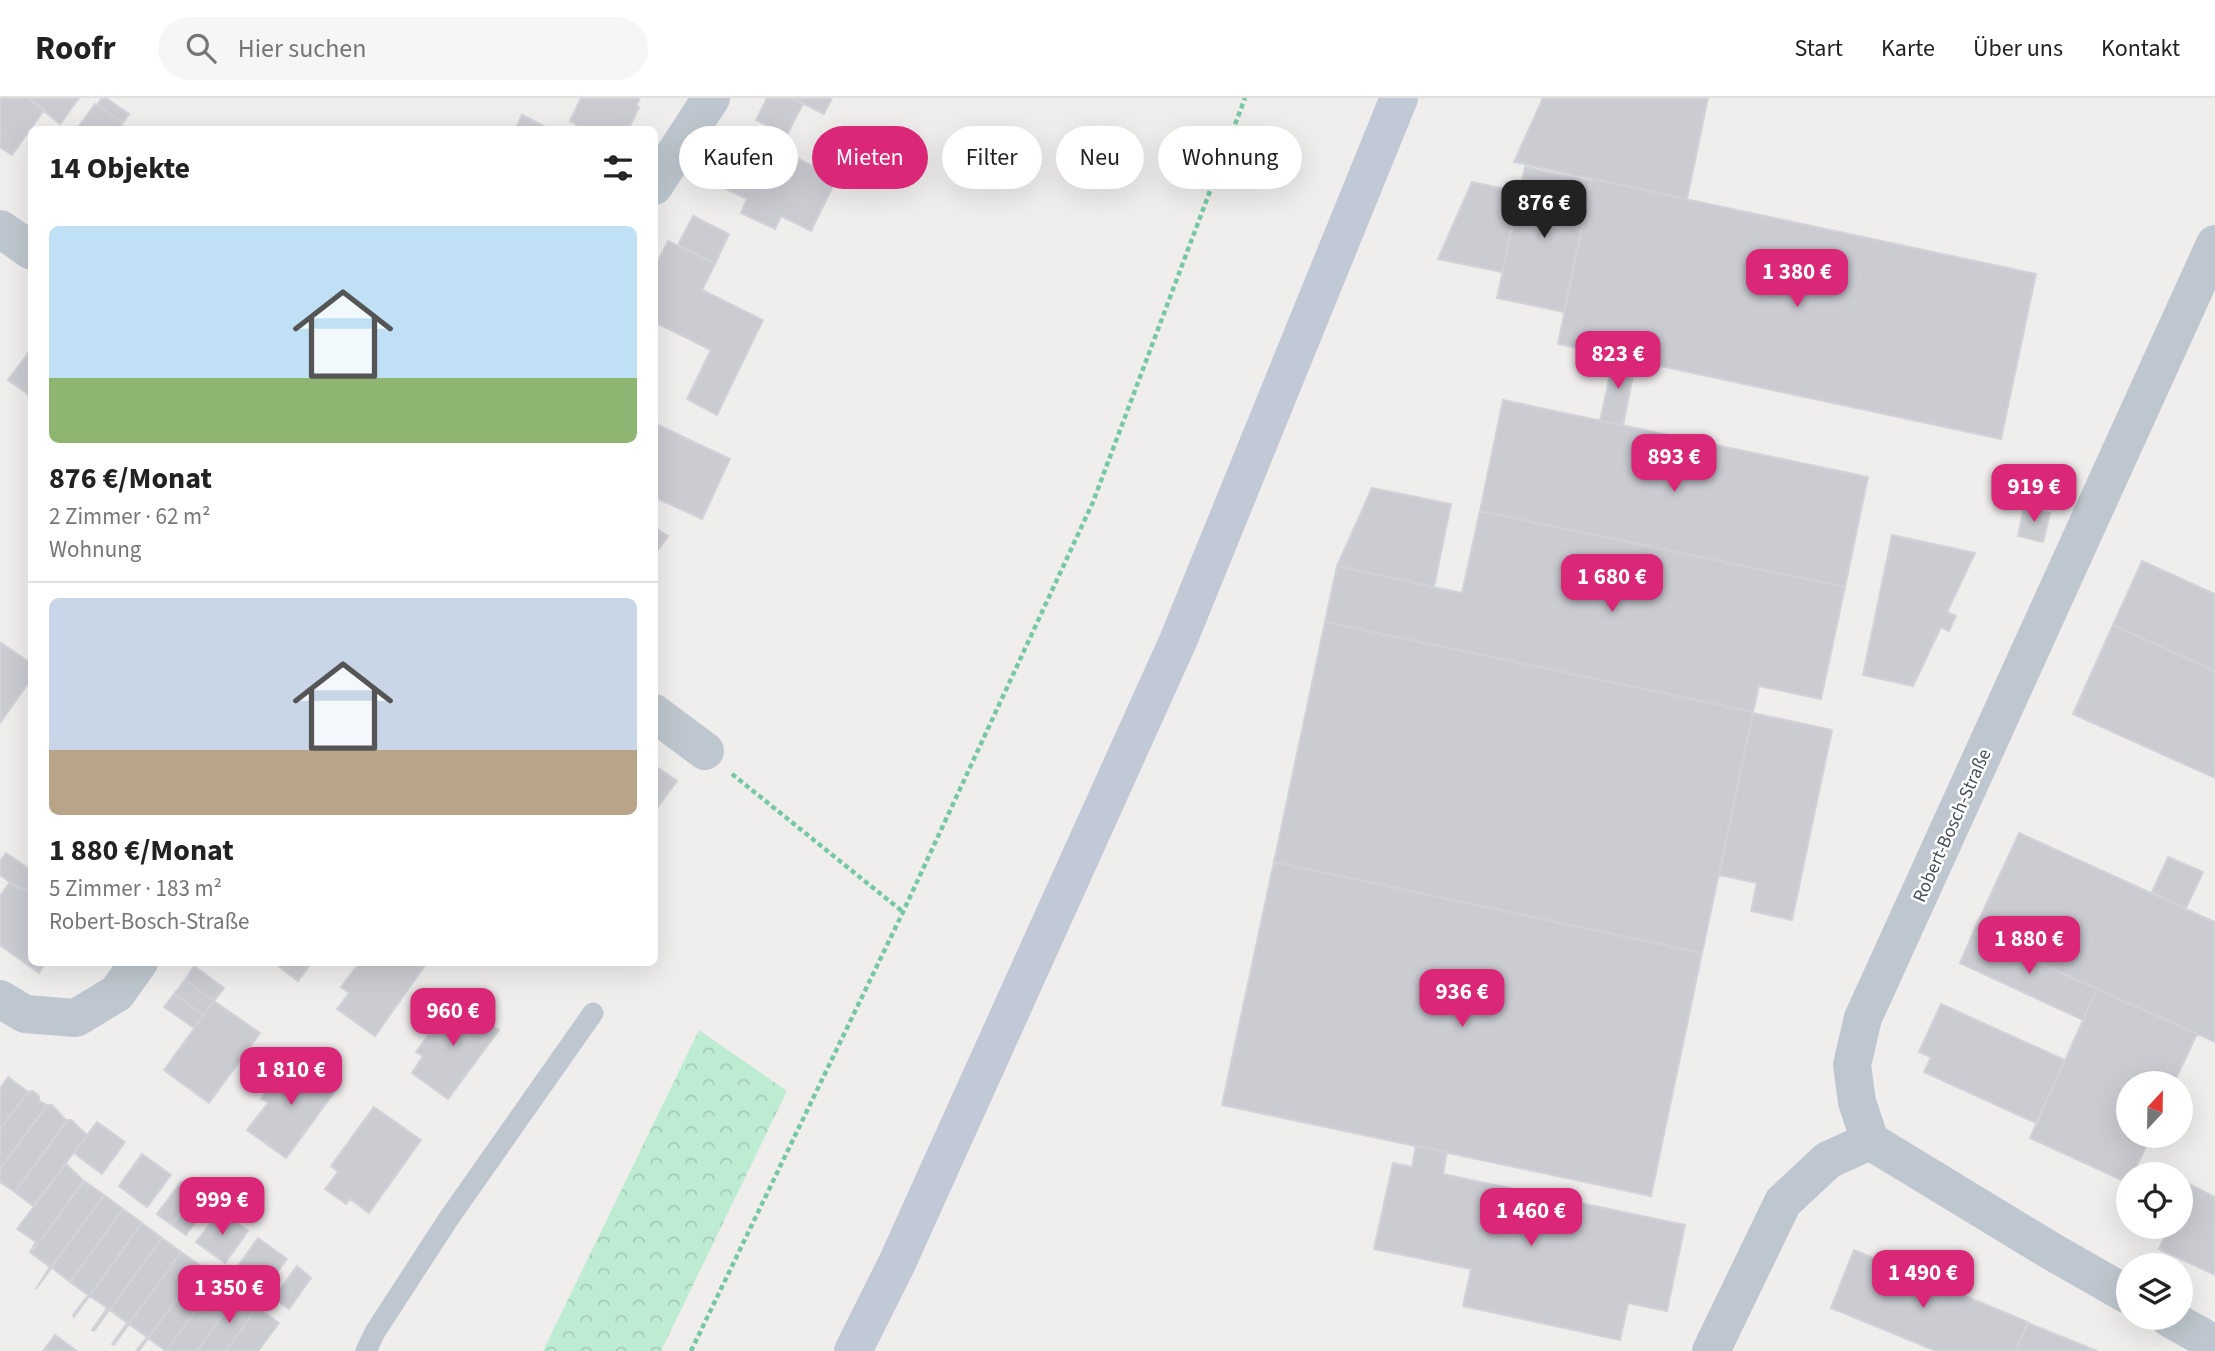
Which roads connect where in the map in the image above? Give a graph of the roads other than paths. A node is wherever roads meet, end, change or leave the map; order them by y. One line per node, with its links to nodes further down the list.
1 (711, 98): 3 (street)
2 (1399, 98): 17 (main road)
3 (658, 180)
4 (0, 229): 6 (street)
5 (2215, 244): 12 (street, Robert-Bosch-Straße)
6 (28, 248)
7 (658, 716): 8 (street)
8 (705, 751)
9 (136, 966): 10 (street)
10 (0, 999)
11 (593, 1013): 16 (lane)
12 (1870, 1141): 13 (street); 18 (street)
13 (2116, 1288)
14 (2190, 1330): 15 (street)
15 (2215, 1344)
16 (366, 1351)
17 (853, 1351)
18 (1711, 1351)

